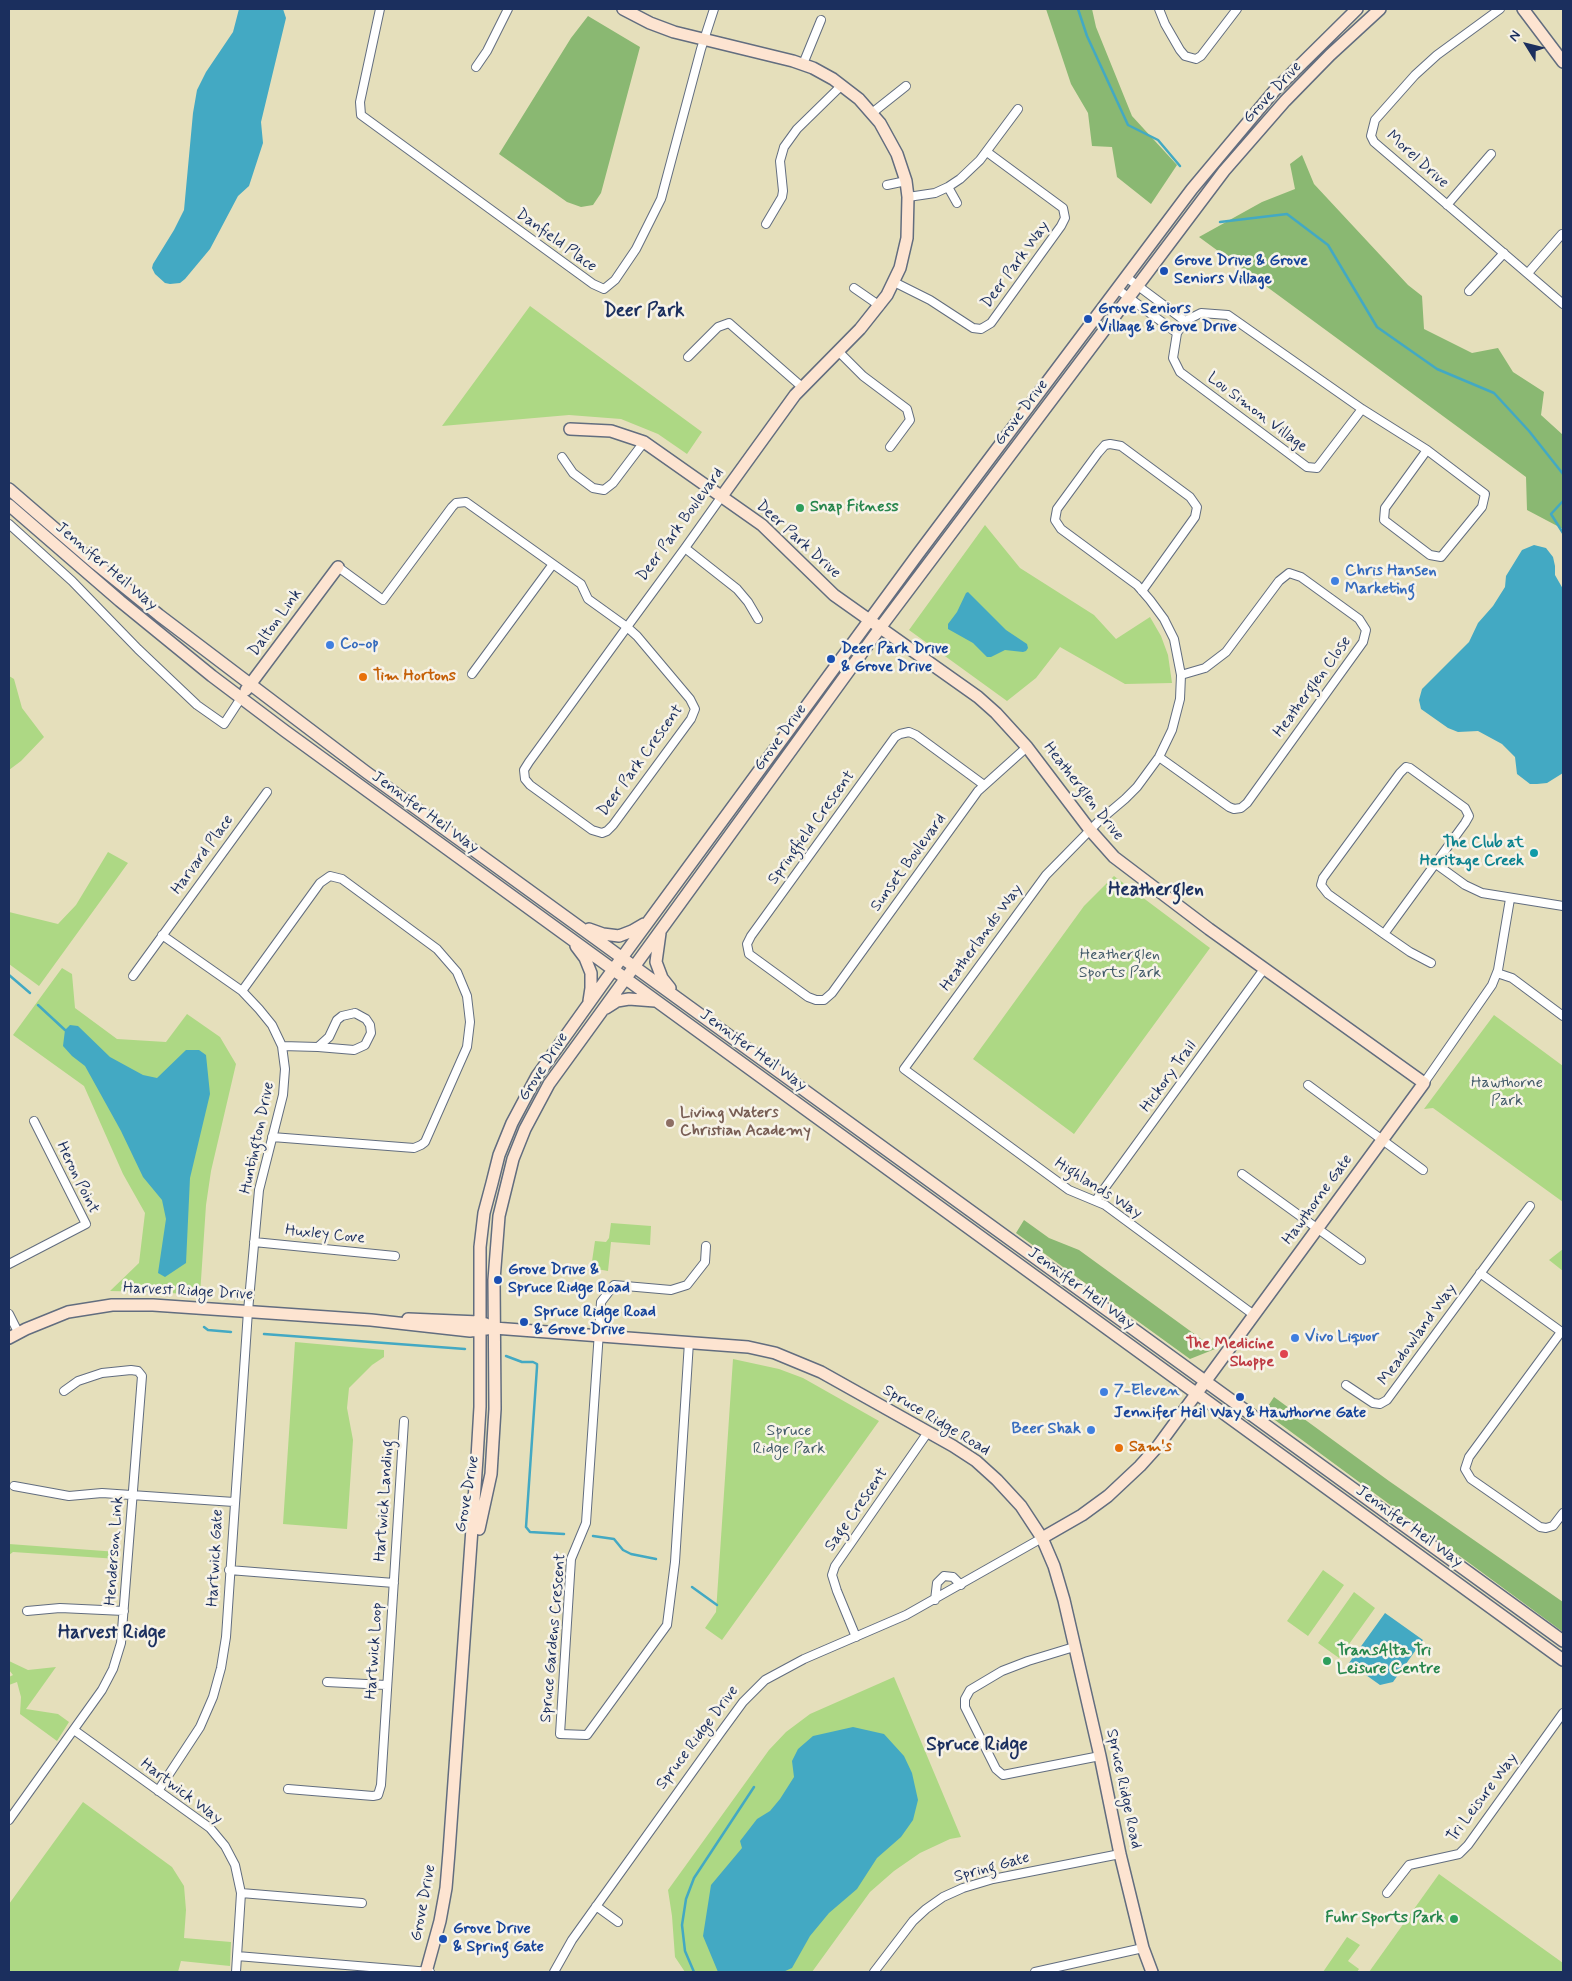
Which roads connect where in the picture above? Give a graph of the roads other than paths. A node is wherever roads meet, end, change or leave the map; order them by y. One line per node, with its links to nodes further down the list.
1 (380, 9): 12 (street, Danfield Place)
2 (508, 9): 15 (street)
3 (623, 9): 12 (main road, Deer Park Boulevard)
4 (714, 9): 12 (street)
5 (1159, 9): 6 (street)
6 (1237, 9)
7 (1357, 9): 32 (main road, Grove Drive)
8 (1380, 9): 34 (main road, Grove Drive)
9 (1500, 9): 27 (street, Morel Drive)
10 (1523, 9): 13 (main road)
11 (820, 20): 14 (street)
12 (704, 40): 14 (main road, Deer Park Boulevard)
13 (1563, 62)
14 (803, 64): 16 (main road, Deer Park Boulevard)
15 (476, 66)
16 (842, 86): 19 (main road, Deer Park Boulevard); 28 (street)
17 (906, 86): 19 (street)
18 (1018, 108): 20 (street)
19 (872, 113): 22 (main road, Deer Park Boulevard)
20 (987, 152): 24 (street); 33 (street, Deer Park Way)
21 (1491, 154): 27 (street)
22 (906, 181): 23 (street); 25 (main road, Deer Park Boulevard)
23 (887, 185)
24 (948, 187): 25 (street); 26 (street)
25 (908, 197): 33 (main road, Deer Park Boulevard)
26 (957, 203)
27 (1447, 204): 30 (street, Morel Drive)
28 (766, 224)
29 (1562, 234): 31 (street)
30 (1504, 253): 31 (street, Morel Drive); 37 (street)
31 (1528, 273): 39 (street, Morel Drive)
32 (1126, 277): 34 (street); 36 (main road, Grove Drive)
33 (894, 282): 40 (main road, Deer Park Boulevard)
34 (1138, 286): 38 (main road, Grove Drive); 41 (street)
35 (854, 288): 40 (street)
36 (1117, 289): 38 (street); 61 (main road, Grove Drive)
37 (1469, 291)
38 (1129, 298): 42 (street); 63 (main road, Grove Drive)
39 (1563, 304)
40 (880, 306): 43 (main road, Deer Park Boulevard)
41 (1185, 322): 42 (street, Lou Simon Village); 46 (street)
42 (1177, 333): 46 (street, Lou Simon Village)
43 (838, 351): 45 (main road, Deer Park Boulevard); 49 (street)
44 (688, 357): 45 (street)
45 (802, 387): 53 (main road, Deer Park Boulevard)
46 (1362, 408): 50 (street)
47 (570, 429): 48 (main road, Deer Park Drive)
48 (644, 442): 51 (street); 53 (main road, Deer Park Drive)
49 (890, 447)
50 (1426, 450): 50 (street)
51 (562, 457)
52 (9, 489): 66 (main road, Jennifer Heil Way)
53 (722, 496): 56 (street, Deer Park Boulevard); 61 (main road, Deer Park Drive)
54 (9, 505): 67 (main road, Jennifer Heil Way)
55 (9, 524): 67 (street, Jennifer Heil Way)
56 (685, 548): 60 (street); 62 (street, Deer Park Boulevard)
57 (554, 564): 58 (street); 62 (street); 64 (street)
58 (338, 567): 66 (main road, Dalton Link)
59 (1142, 591): 59 (street, Heatherlands Way); 65 (street, Heatherlands Way)
60 (758, 619)
61 (869, 620): 63 (main road, Heatherglen Drive); 77 (main road, Grove Drive)
62 (627, 627): 70 (street, Deer Park Boulevard); 70 (street, Deer Park Crescent)
63 (880, 628): 68 (main road, Heatherglen Drive); 79 (main road, Grove Drive)
64 (472, 674)
65 (1181, 675): 69 (street, Heatherlands Way); 69 (street, Heatherglen Close)
66 (250, 685): 67 (main road, Dalton Link); 78 (main road, Jennifer Heil Way)
67 (241, 698): 82 (main road, Jennifer Heil Way)
68 (1027, 747): 71 (street, Sunset Boulevard); 73 (main road, Heatherglen Drive)
69 (1159, 757): 73 (street, Heatherlands Way)
70 (524, 774)
71 (984, 784): 93 (street, Sunset Boulevard); 93 (street, Springfield Crescent)
72 (266, 792): 81 (street, Harvard Place)
73 (1090, 830): 87 (main road, Heatherglen Drive); 100 (street, Heatherlands Way)
74 (1436, 864): 75 (street); 80 (street); 80 (street)
75 (1510, 899): 76 (street); 88 (street, Hawthorne Gate)
76 (1563, 906)
77 (648, 922): 78 (main road); 83 (main road, Grove Drive)
78 (579, 926): 83 (main road, Jennifer Heil Way)
79 (661, 929): 85 (main road, Grove Drive); 92 (main road)
80 (1384, 934): 84 (street)
81 (162, 935): 89 (street, Harvard Place); 91 (street, Huntington Drive)
82 (571, 939): 86 (main road, Jennifer Heil Way); 95 (main road)
83 (622, 957): 85 (main road, Jennifer Heil Way); 86 (main road, Grove Drive)
84 (1431, 963)
85 (634, 966): 90 (main road, Grove Drive); 92 (main road, Jennifer Heil Way)
86 (613, 969): 90 (main road, Jennifer Heil Way); 95 (main road, Grove Drive)
87 (1264, 969): 101 (main road, Heatherglen Drive); 108 (street, Hickory Trail)
88 (1497, 973): 97 (street); 101 (street, Hawthorne Gate)
89 (133, 976)
90 (626, 978): 94 (main road, Jennifer Heil Way); 96 (main road, Grove Drive)
91 (242, 991): 98 (street, Huntington Drive); 104 (street)
92 (678, 997): 126 (main road, Jennifer Heil Way)
93 (820, 1001)
94 (659, 1002): 96 (main road); 129 (main road, Jennifer Heil Way)
95 (588, 1004): 120 (main road, Grove Drive)
96 (602, 1011): 121 (main road, Grove Drive)
97 (1563, 1016)
98 (282, 1046): 99 (street); 104 (street, Huntington Drive)
99 (318, 1048): 99 (street)
100 (904, 1069): 108 (street, Highlands Way)
101 (1424, 1083): 105 (main road, Hawthorne Gate)
102 (1308, 1085): 105 (street)
103 (34, 1121): 115 (street, Heron Point)
104 (272, 1137): 111 (street, Huntington Drive)
105 (1382, 1140): 106 (street); 110 (main road, Hawthorne Gate)
106 (1423, 1170)
107 (1242, 1174): 110 (street)
108 (1096, 1200): 119 (street, Highlands Way)
109 (1530, 1206): 116 (street, Meadowland Way)
110 (1317, 1229): 114 (street); 119 (main road, Hawthorne Gate)
111 (254, 1242): 113 (street, Huxley Cove); 117 (street, Huntington Drive)
112 (706, 1246): 124 (street, Spruce Gardens Crescent)
113 (394, 1256)
114 (1361, 1260)
115 (9, 1264)
116 (1480, 1273): 122 (street); 127 (street, Meadowland Way)
117 (248, 1312): 120 (main road, Harvest Ridge Drive); 123 (main road, Harvest Ridge Drive); 134 (street, Hartwick Gate)
118 (9, 1314): 123 (street)
119 (1254, 1314): 126 (main road, Hawthorne Gate)
120 (480, 1326): 121 (main road, Harvest Ridge Drive); 140 (main road, Grove Drive)
121 (494, 1328): 124 (main road, Spruce Ridge Road); 140 (main road, Grove Drive)
122 (1562, 1332): 135 (street)
123 (13, 1335)
124 (599, 1336): 125 (main road, Spruce Ridge Road); 125 (street, Spruce Gardens Crescent)
125 (689, 1342): 131 (main road, Spruce Ridge Road)
126 (1206, 1381): 129 (main road, Hawthorne Gate); 145 (main road, Jennifer Heil Way)
127 (1346, 1385)
128 (64, 1391): 133 (street, Henderson Link)
129 (1197, 1394): 136 (main road, Spruce Ridge Drive); 147 (main road, Jennifer Heil Way)
130 (404, 1421): 138 (street, Hartwick Landing)
131 (928, 1432): 136 (main road, Spruce Ridge Road); 144 (street, Sage Crescent)
132 (14, 1486): 133 (street)
133 (132, 1494): 134 (street); 143 (street, Henderson Link)
134 (234, 1502): 137 (street, Hartwick Gate)
135 (1563, 1513)
136 (1042, 1538): 139 (street, Spruce Ridge Drive); 146 (main road, Spruce Ridge Road)
137 (229, 1570): 138 (street, Hartwick Loop); 154 (street, Hartwick Gate)
138 (394, 1583): 149 (street, Hartwick Loop)
139 (961, 1585): 141 (street, Spruce Ridge Drive); 141 (street)
140 (468, 1599): 165 (main road, Grove Drive)
141 (935, 1600): 144 (street, Spruce Ridge Drive)
142 (28, 1611): 143 (street)
143 (124, 1611): 151 (street, Henderson Link)
144 (856, 1637): 160 (street, Spruce Ridge Drive)
145 (1563, 1641)
146 (1074, 1647): 152 (main road, Spruce Ridge Road); 152 (street)
147 (1563, 1660)
148 (327, 1682): 149 (street)
149 (386, 1685): 153 (street, Hartwick Loop)
150 (1563, 1713): 158 (street, Tri Leisure Way)
151 (74, 1730): 154 (street, Hartwick Way); 155 (street, Henderson Link)
152 (1100, 1756): 156 (main road, Spruce Ridge Road)
153 (288, 1789)
154 (158, 1791): 157 (street, Hartwick Way)
155 (9, 1820)
156 (1120, 1854): 162 (main road, Spruce Ridge Road); 167 (street, Spring Gate)
157 (241, 1893): 159 (street); 163 (street, Hartwick Way)
158 (1387, 1893)
159 (362, 1902)
160 (596, 1906): 161 (street); 166 (street, Spruce Ridge Drive)
161 (618, 1922)
162 (1143, 1948): 168 (street); 169 (main road, Spruce Ridge Road)
163 (238, 1956): 164 (street, Hartwick Way); 165 (street)
164 (236, 1972)
165 (427, 1972)
166 (554, 1972)
167 (874, 1972)
168 (1035, 1972)
169 (1152, 1972)

